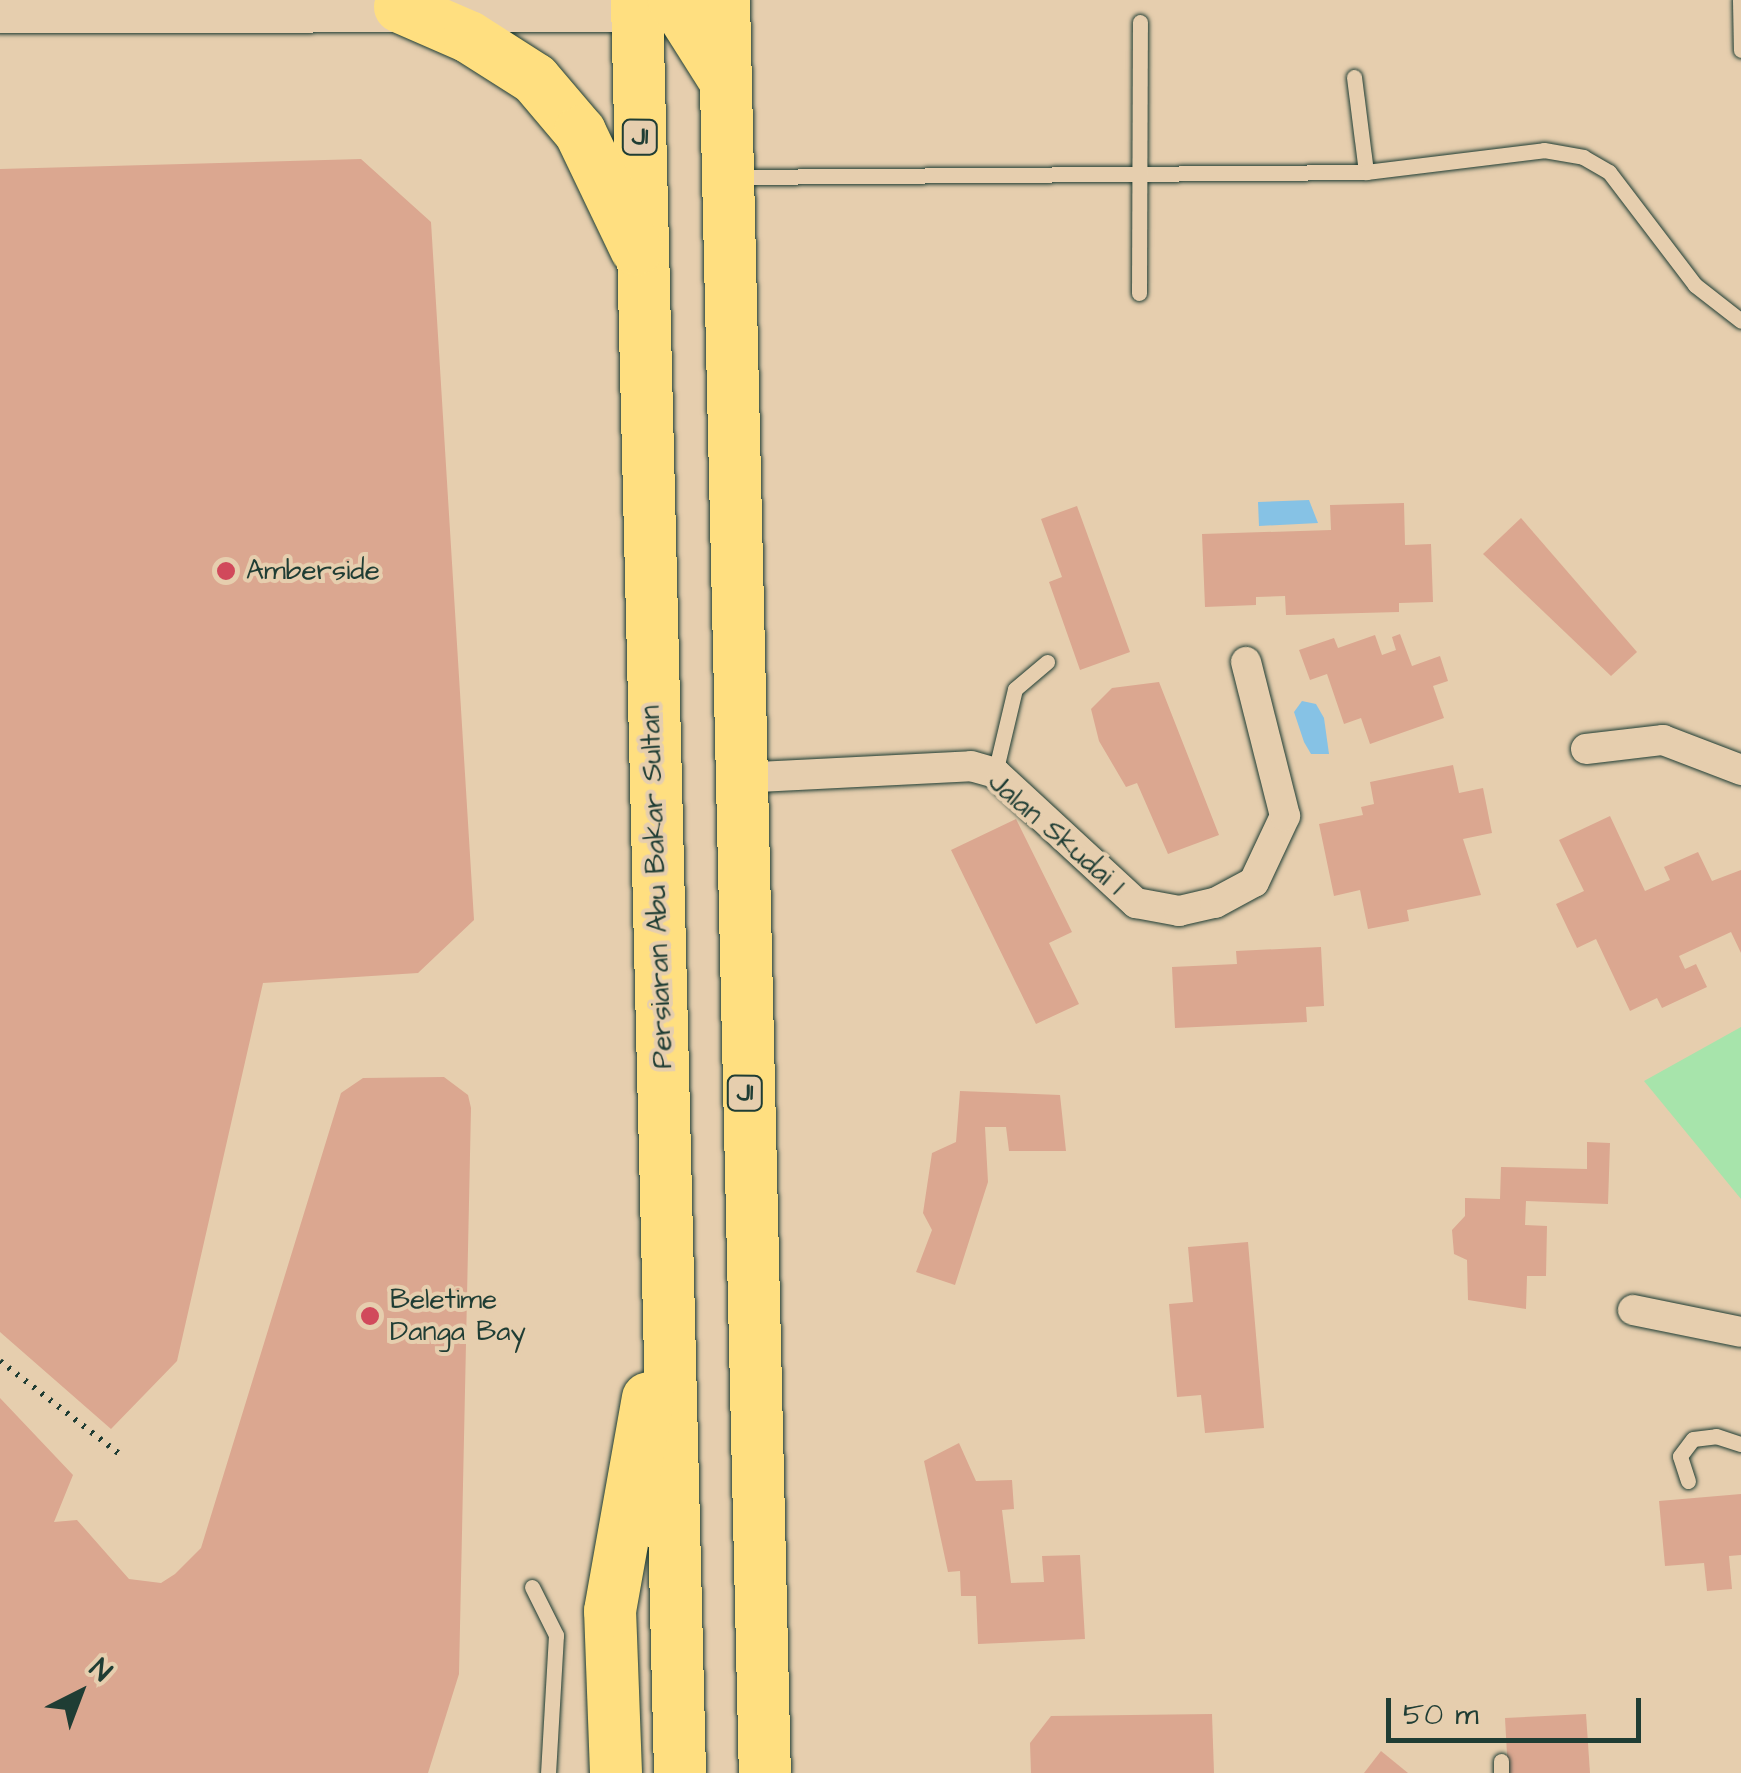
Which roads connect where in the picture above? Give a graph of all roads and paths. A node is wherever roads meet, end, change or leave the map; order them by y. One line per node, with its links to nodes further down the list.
1 (724, 0): 9 (highway, J1)
2 (1740, 0): 7 (lane)
3 (649, 3): 4 (street); 9 (highway); 13 (highway, Persiaran Abu Bakar Sultan / J1)
4 (400, 7): 5 (street); 13 (highway)
5 (0, 12)
6 (1140, 22): 10 (lane)
7 (1741, 50)
8 (1354, 78): 11 (lane)
9 (725, 80): 12 (highway, J1)
10 (1142, 172): 11 (lane); 12 (lane); 14 (lane)
11 (1366, 172): 15 (lane)
12 (725, 177): 21 (highway, J1)
13 (643, 264): 22 (highway, Persiaran Abu Bakar Sultan / J1)
14 (1139, 293)
15 (1741, 321)
16 (1047, 662): 20 (lane)
17 (1246, 662): 20 (street, Jalan Skudai 1)
18 (1586, 749): 19 (street)
19 (1741, 770)
20 (994, 773): 21 (street, Jalan Skudai 1)
21 (738, 778): 33 (highway, J1)
22 (668, 1284): 31 (highway); 32 (highway, Persiaran Abu Bakar Sultan / J1)
23 (1633, 1310): 24 (street)
24 (1741, 1332)
25 (0, 1361): 27 (path)
26 (1741, 1444): 28 (lane)
27 (118, 1453)
28 (1688, 1481)
29 (532, 1587): 30 (lane)
30 (548, 1773)
31 (616, 1773)
32 (680, 1773)
33 (765, 1773)

